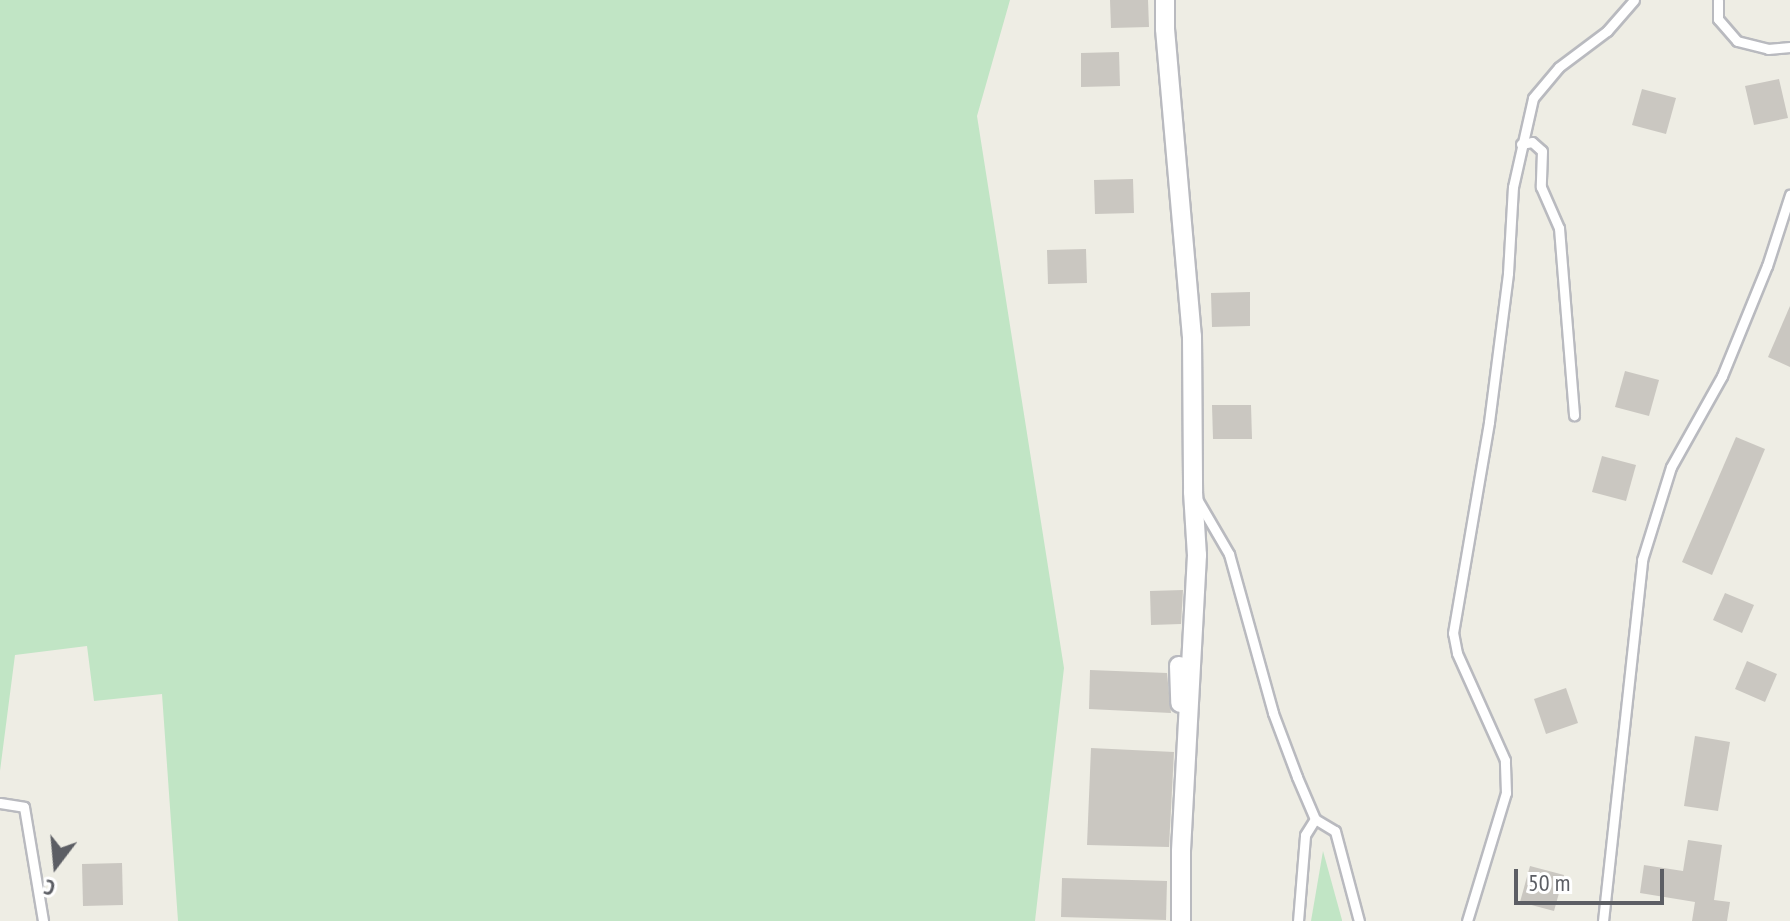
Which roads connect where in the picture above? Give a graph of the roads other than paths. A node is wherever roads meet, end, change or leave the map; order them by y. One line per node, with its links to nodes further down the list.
1 (1165, 0): 8 (street)
2 (1634, 0): 5 (lane)
3 (1718, 0): 4 (lane)
4 (1790, 47)
5 (1521, 144): 7 (lane); 17 (lane)
6 (1790, 195): 18 (lane)
7 (1574, 415)
8 (1193, 492): 11 (lane); 14 (street)
9 (1179, 666): 13 (street)
10 (0, 803): 12 (lane)
11 (1315, 819): 15 (lane); 16 (lane)
12 (43, 921)
13 (1171, 921)
14 (1181, 921)
15 (1298, 921)
16 (1359, 921)
17 (1467, 921)
18 (1603, 921)

